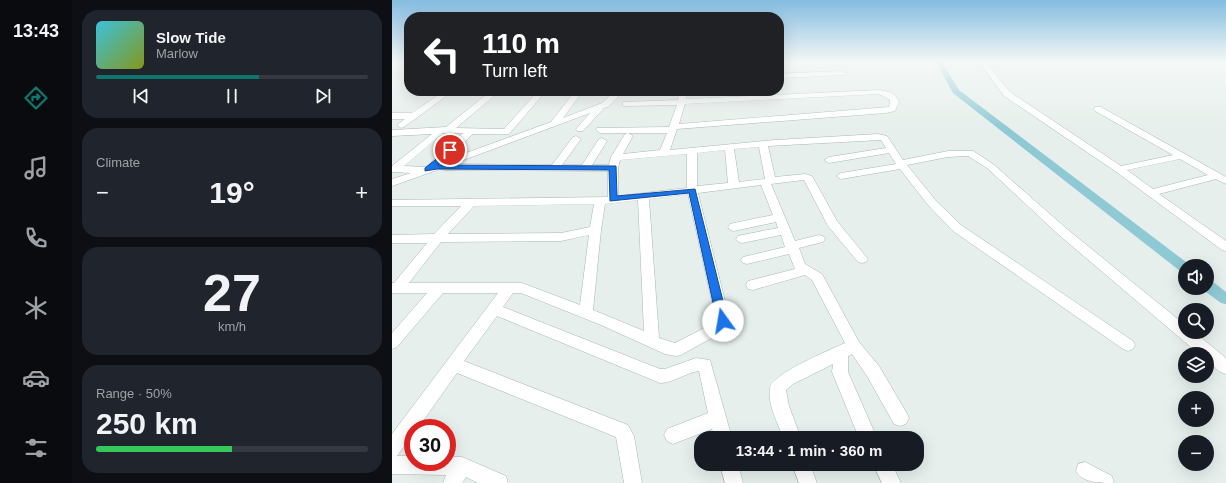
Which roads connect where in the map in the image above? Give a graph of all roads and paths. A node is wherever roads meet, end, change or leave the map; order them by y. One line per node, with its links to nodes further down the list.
1 (998, 85): 42 (street)
2 (442, 96): 13 (street)
3 (489, 96): 18 (street)
4 (538, 96): 21 (street)
5 (575, 96): 14 (street)
6 (615, 96): 10 (street)
7 (683, 96): 8 (street)
8 (682, 102): 9 (street); 15 (street); 15 (street)
9 (626, 104)
10 (601, 106): 14 (street); 17 (street)
11 (1098, 109): 33 (street)
12 (392, 116): 13 (street)
13 (414, 116): 16 (street)
14 (555, 122): 23 (street)
15 (672, 128): 20 (street); 32 (street)
16 (404, 129): 18 (street); 22 (street); 27 (street)
17 (580, 129)
18 (444, 130): 19 (street); 41 (street)
19 (472, 130): 21 (street); 38 (street)
20 (600, 130)
21 (506, 132): 23 (street)
22 (392, 133)
23 (523, 134): 38 (street)
24 (628, 136): 34 (street)
25 (576, 139): 37 (street)
26 (602, 141): 39 (street)
27 (392, 143)
28 (763, 144): 29 (street); 31 (street); 45 (street)
29 (730, 147): 30 (street); 47 (street)
30 (692, 150): 32 (street); 48 (street)
31 (891, 150): 35 (street); 36 (street)
32 (664, 153): 34 (street)
33 (1181, 156): 42 (street); 44 (street)
34 (616, 157): 40 (street)
35 (829, 160)
36 (901, 164): 43 (street); 76 (street); 79 (street)
37 (556, 167): 38 (street); 39 (street)
38 (432, 168): 41 (street); 46 (street)
39 (584, 168): 40 (street)
40 (613, 168): 51 (street)
41 (394, 169)
42 (1119, 169): 49 (street)
43 (841, 176)
44 (1221, 179): 49 (street)
45 (768, 182): 47 (street); 55 (street); 65 (street)
46 (392, 183)
47 (734, 186): 48 (street)
48 (692, 190): 50 (street); 74 (street)
49 (1151, 194): 63 (street)
50 (643, 196): 51 (street); 74 (street)
51 (613, 199): 52 (street)
52 (600, 201): 53 (street); 57 (street)
53 (471, 202): 54 (street); 60 (street)
54 (392, 203)
55 (780, 217): 56 (street); 58 (street)
56 (734, 227)
57 (595, 230): 60 (street); 73 (street)
58 (786, 230): 61 (street); 64 (street)
59 (392, 239): 60 (street)
60 (437, 239): 70 (street)
61 (742, 239)
62 (819, 239): 64 (street)
63 (1226, 247)
64 (792, 248): 66 (street); 67 (street)
65 (862, 258)
66 (747, 260)
67 (803, 271): 68 (street); 77 (street)
68 (753, 285)
69 (440, 287): 70 (street); 71 (street); 75 (street)
70 (395, 288)
71 (509, 288): 72 (street); 73 (street)
72 (494, 309): 78 (street); 80 (street)
73 (586, 313): 74 (street)
74 (652, 340)
75 (392, 343)
76 (1128, 345)
77 (848, 350): 81 (street); 83 (street); 84 (street)
78 (453, 364): 86 (street); 93 (street)
79 (1226, 367)
80 (718, 418): 82 (street); 85 (street)
81 (900, 418)
82 (721, 431)
83 (790, 431)
84 (865, 431)
85 (673, 435)
86 (392, 449)
87 (392, 465): 88 (street)
88 (462, 466): 94 (street); 95 (street)
89 (731, 471): 96 (street)
90 (804, 471): 97 (street)
91 (886, 471): 98 (street)
92 (1085, 471): 99 (street)
93 (629, 482)
94 (452, 483)
95 (499, 483)
96 (734, 483)
97 (808, 483)
98 (892, 483)
99 (1105, 483)

